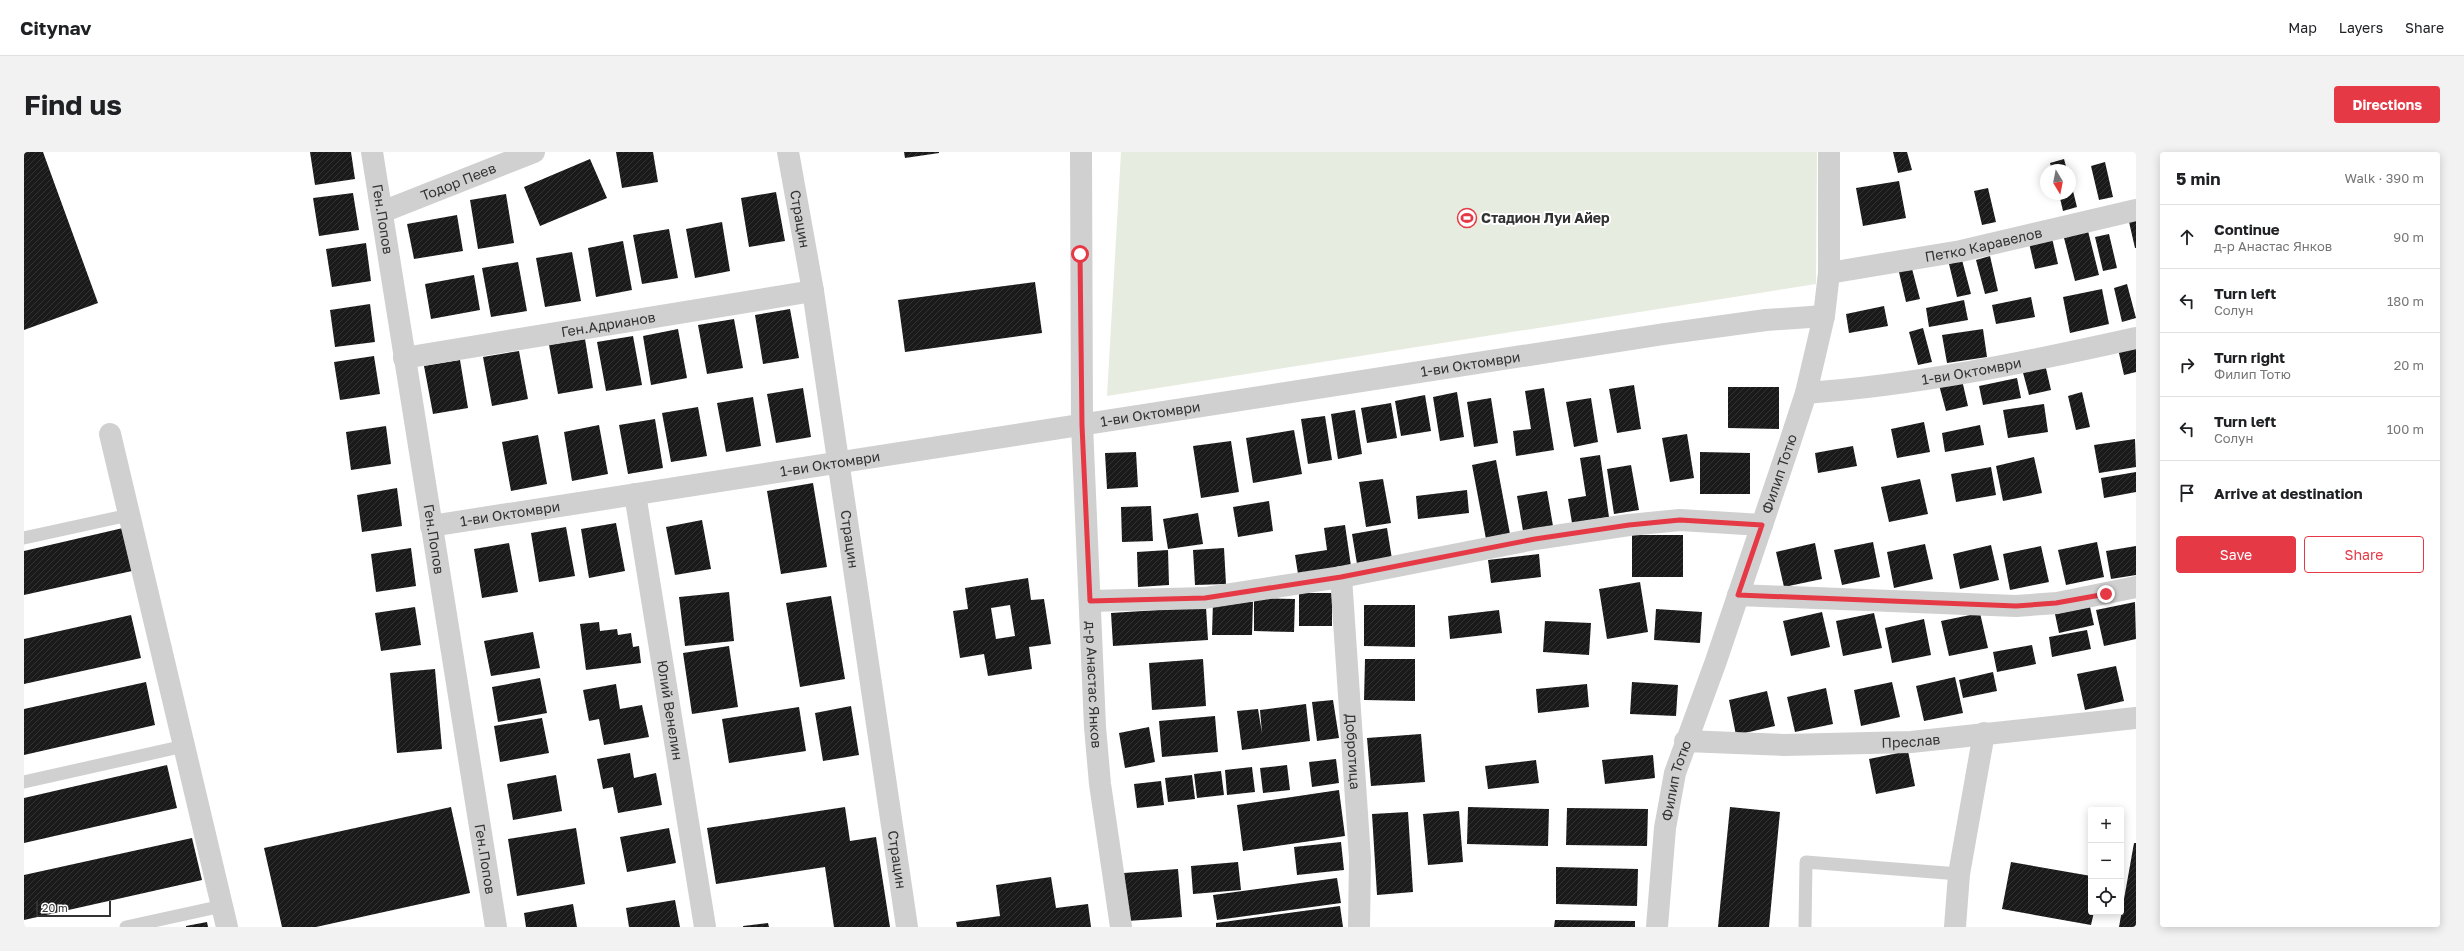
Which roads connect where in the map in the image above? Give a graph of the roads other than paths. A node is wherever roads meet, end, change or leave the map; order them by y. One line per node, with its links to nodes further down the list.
1 (372, 152): 7 (street, Ген.Попов)
2 (534, 152): 7 (street, Тодор Пеев)
3 (788, 152): 9 (street, Страцин)
4 (1081, 152): 14 (street, д-р Анастас Янков)
5 (1829, 152): 8 (street, Филип Тотю)
6 (2136, 210): 8 (street, Петко Каравелов)
7 (382, 212): 12 (street, Ген.Попов)
8 (1829, 273): 10 (street, Филип Тотю)
9 (813, 291): 12 (street, Ген.Адрианов); 16 (street, Страцин)
10 (1824, 316): 13 (street, Филип Тотю); 14 (street, 1-ви Октомври)
11 (2136, 338): 13 (street, 1-ви Октомври)
12 (404, 358): 20 (street, Ген.Попов)
13 (1806, 393): 19 (street, Филип Тотю)
14 (1082, 425): 16 (street, 1-ви Октомври); 25 (street, д-р Анастас Янков)
15 (110, 434): 18 (street)
16 (839, 463): 17 (street, 1-ви Октомври); 36 (street, Страцин)
17 (635, 494): 20 (street, 1-ви Октомври); 35 (street, Юлий Венелин)
18 (129, 515): 21 (lane); 29 (street)
19 (1762, 525): 22 (street); 24 (street, Филип Тотю)
20 (431, 526): 34 (street, Ген.Попов)
21 (24, 538)
22 (1341, 577): 25 (street); 38 (street, Добротица)
23 (2136, 588): 24 (street)
24 (1738, 595): 28 (street, Филип Тотю)
25 (1090, 601): 37 (street, д-р Анастас Янков)
26 (2136, 718): 27 (street, Преслав)
27 (1984, 733): 28 (street, Преслав); 31 (street)
28 (1685, 741): 39 (street, Филип Тотю)
29 (184, 746): 30 (lane); 32 (street)
30 (24, 782)
31 (1959, 874): 40 (lane); 41 (street)
32 (224, 917): 33 (lane)
33 (126, 927)
34 (496, 927)
35 (705, 927)
36 (907, 927)
37 (1121, 927)
38 (1359, 927)
39 (1657, 927)
40 (1805, 927)
41 (1955, 927)

